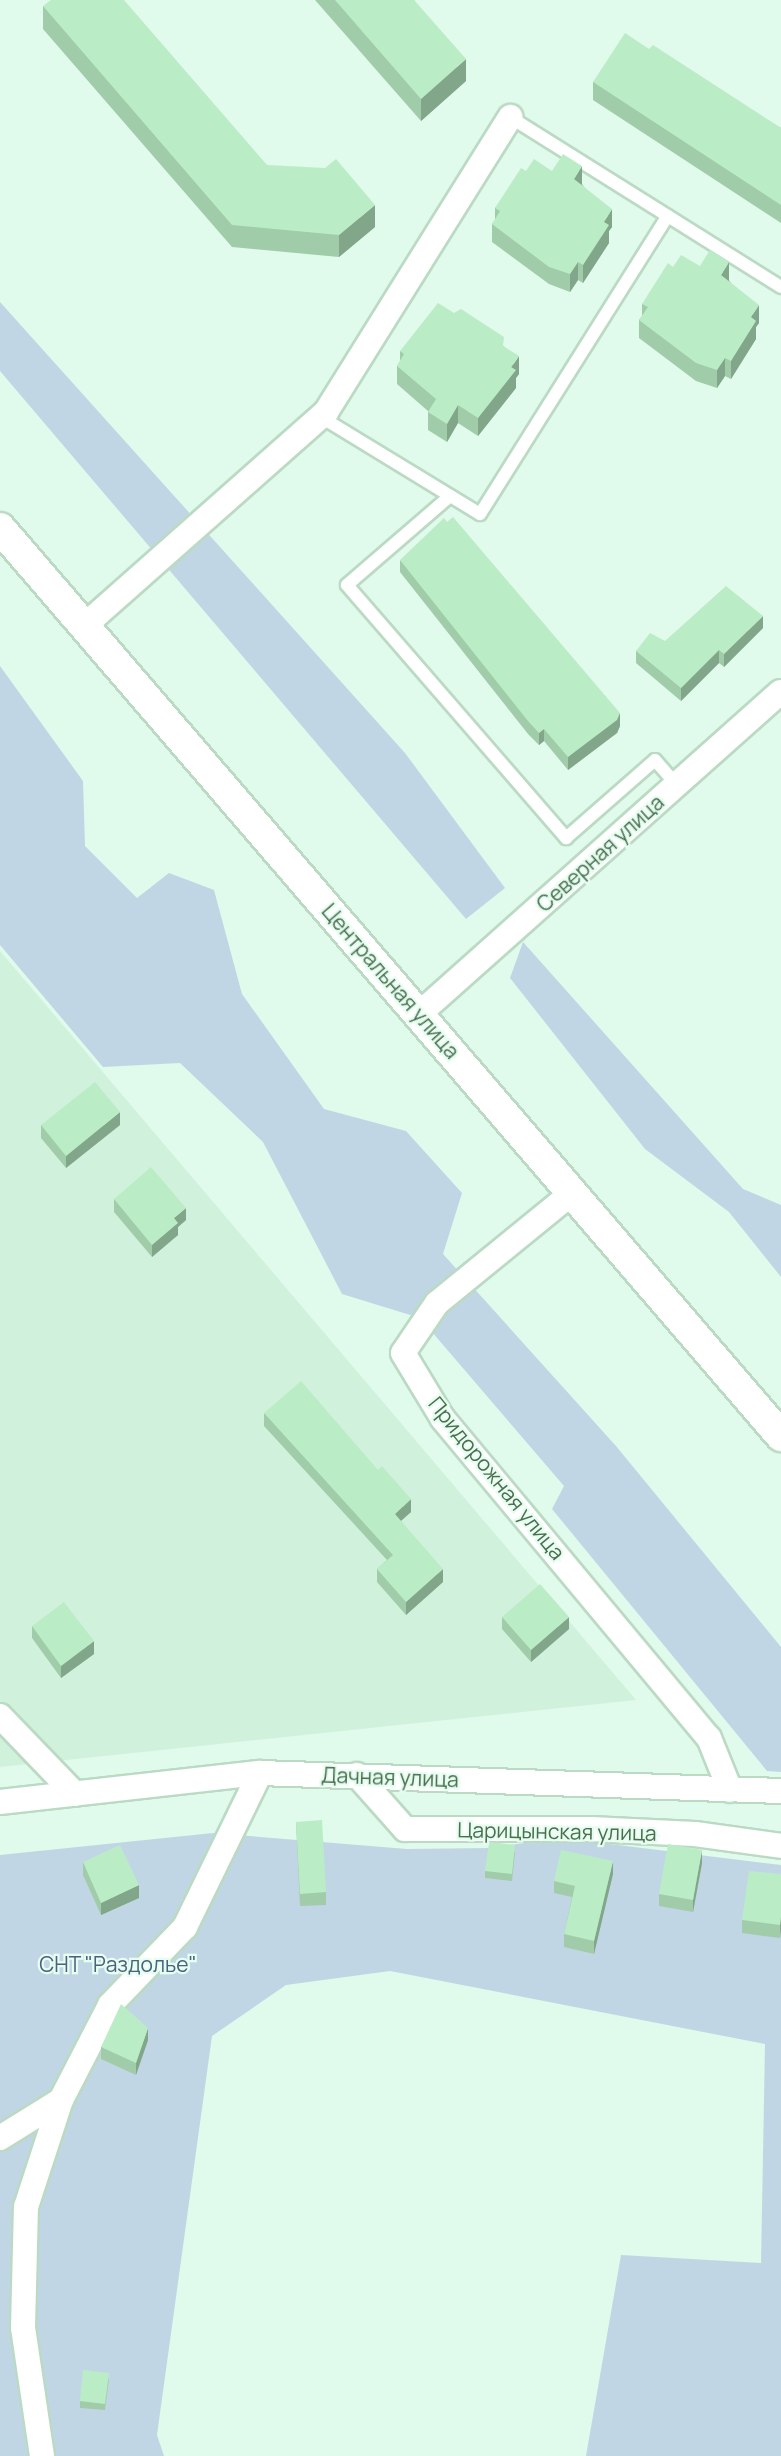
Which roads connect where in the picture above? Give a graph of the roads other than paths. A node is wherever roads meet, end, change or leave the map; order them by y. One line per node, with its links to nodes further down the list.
1 (510, 117): 2 (lane); 4 (street)
2 (668, 216): 3 (lane); 5 (lane)
3 (781, 287)
4 (321, 417): 5 (lane); 7 (street)
5 (450, 496): 9 (lane)
6 (0, 528): 7 (street, Центральная улица)
7 (84, 626): 10 (street, Центральная улица)
8 (781, 692): 9 (street, Северная улица)
9 (677, 785): 10 (street, Северная улица)
10 (419, 1014): 11 (street, Центральная улица)
11 (572, 1193): 12 (street, Центральная улица); 16 (street, Придорожная улица)
12 (781, 1436)
13 (0, 1716): 18 (street)
14 (260, 1773): 15 (street, Дачная улица); 18 (street, Дачная улица); 21 (street)
15 (357, 1775): 16 (street, Дачная улица); 20 (street, Царицынская улица)
16 (730, 1790): 17 (street, Дачная улица)
17 (781, 1791)
18 (75, 1794): 19 (street, Дачная улица)
19 (0, 1802)
20 (781, 1846)
21 (61, 2100): 22 (street); 23 (street)
22 (0, 2138)
23 (42, 2456)

